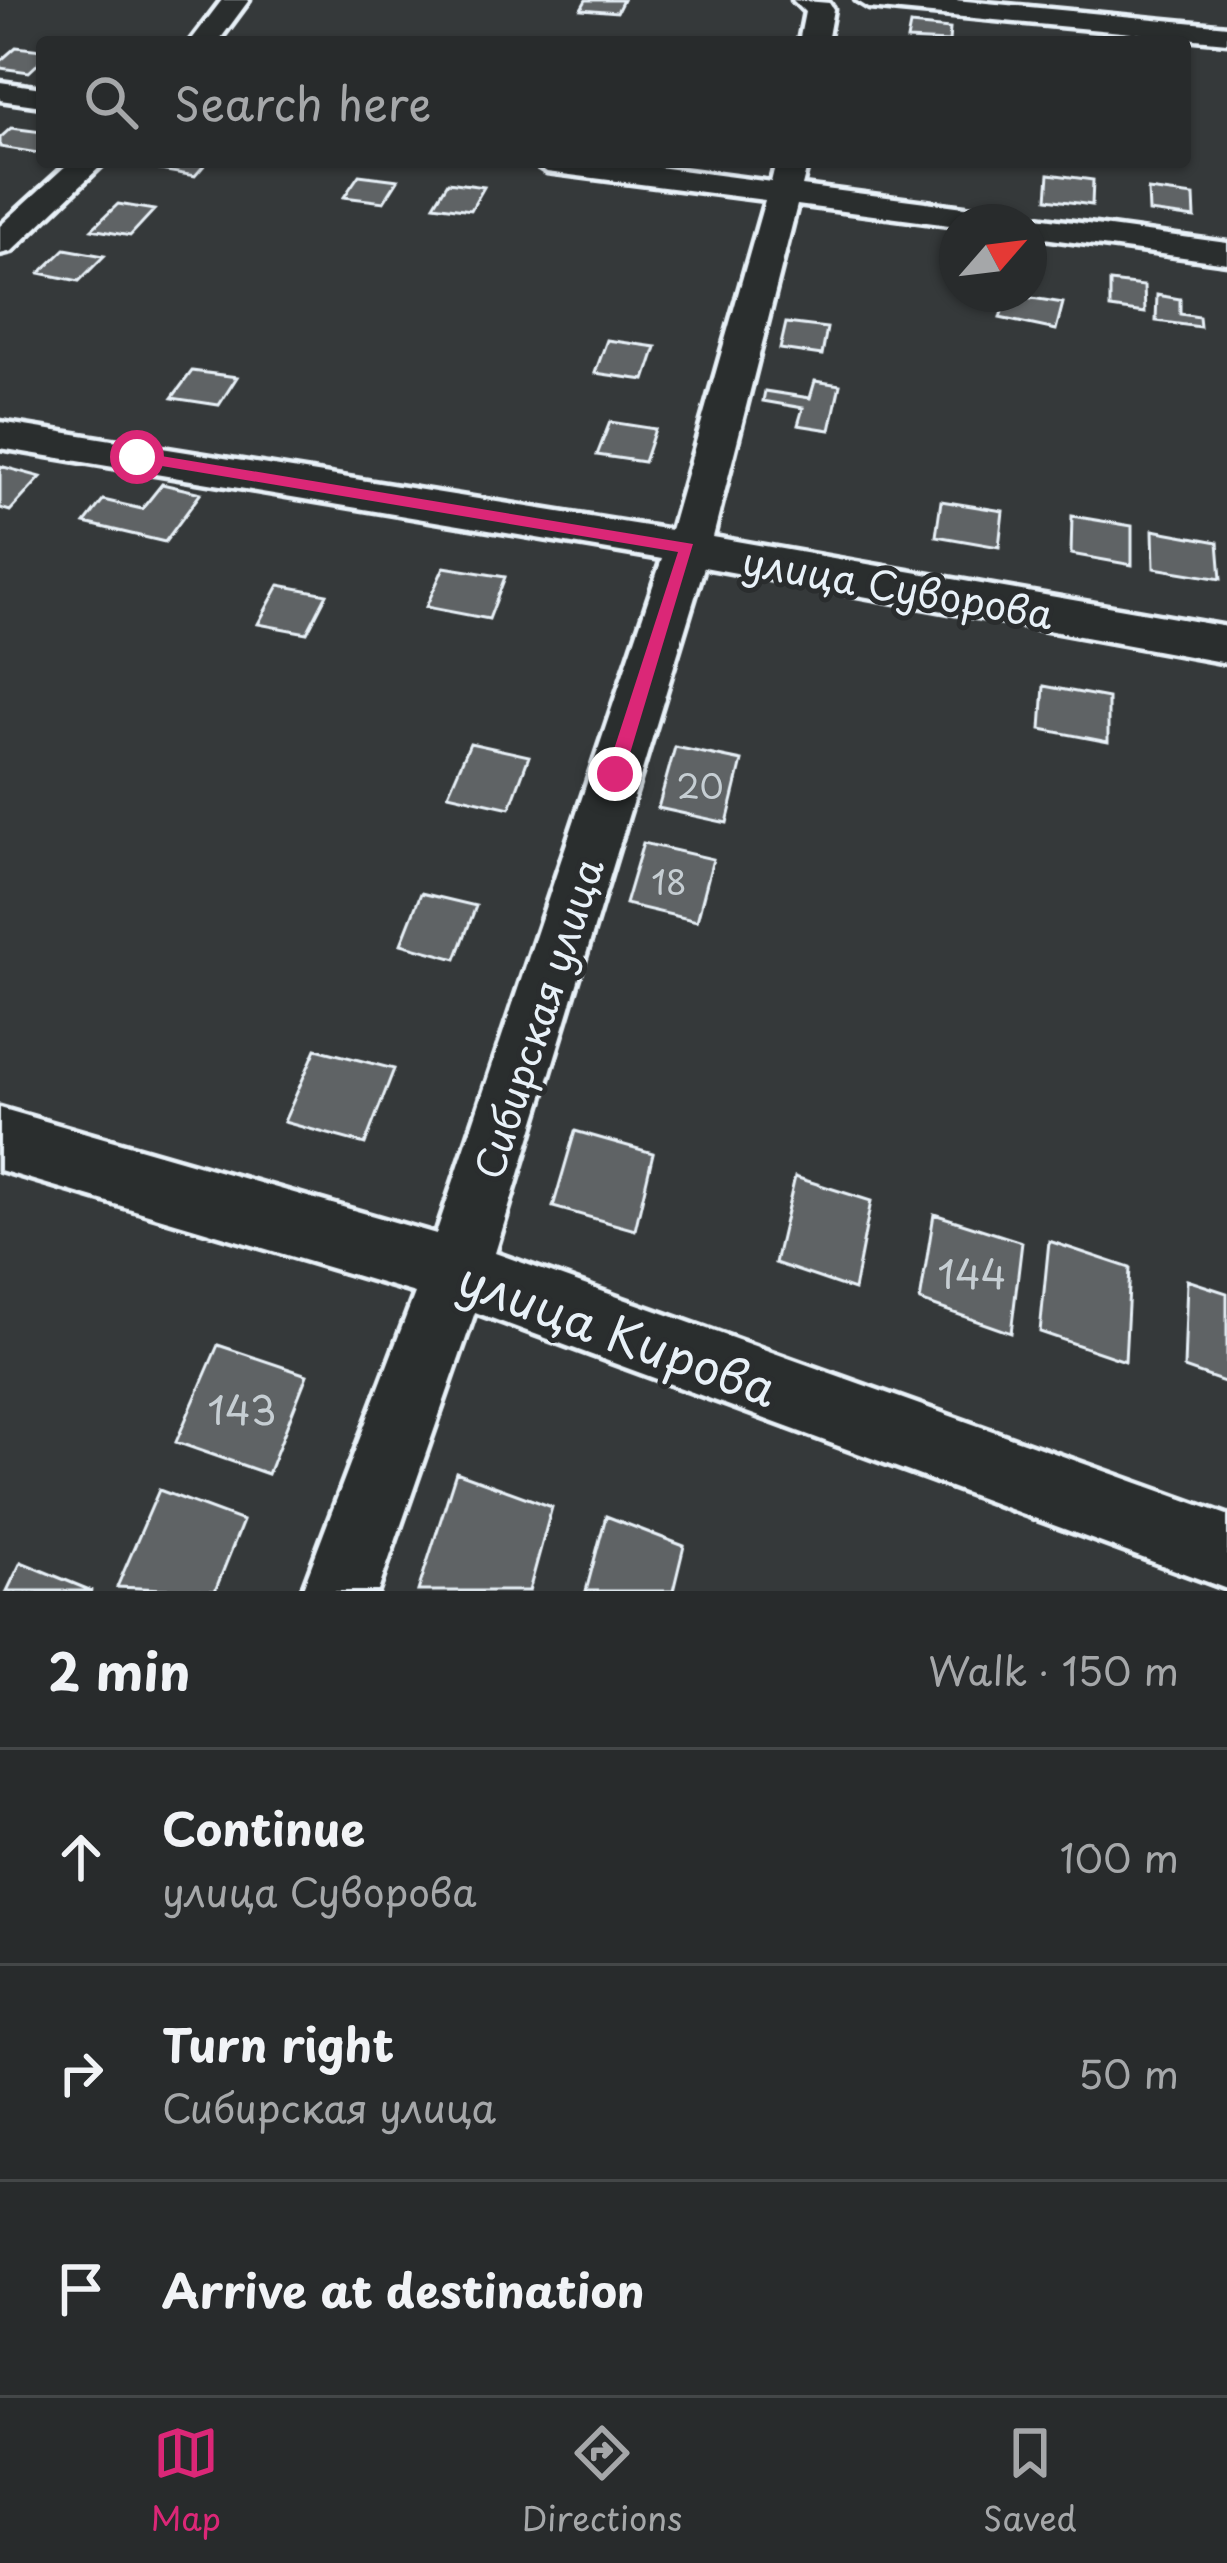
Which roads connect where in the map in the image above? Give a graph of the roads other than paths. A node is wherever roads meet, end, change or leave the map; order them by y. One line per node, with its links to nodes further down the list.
1 (236, 0): 5 (street)
2 (806, 0): 6 (street)
3 (869, 0): 4 (street)
4 (1227, 34)
5 (209, 36)
6 (814, 36)
7 (0, 92): 8 (street)
8 (36, 96)
9 (82, 168): 14 (street)
10 (644, 168): 11 (street)
11 (790, 177): 12 (street); 17 (street, Сибирская улица)
12 (939, 208)
13 (1047, 228): 15 (street)
14 (0, 244)
15 (1227, 253)
16 (0, 435): 17 (street, улица Суворова)
17 (688, 548): 18 (street, улица Суворова); 20 (street, Сибирская улица)
18 (1227, 646)
19 (0, 1139): 20 (street, улица Кирова)
20 (456, 1272): 21 (street, улица Кирова); 22 (street, Сибирская улица)
21 (1227, 1552)
22 (340, 1591)

